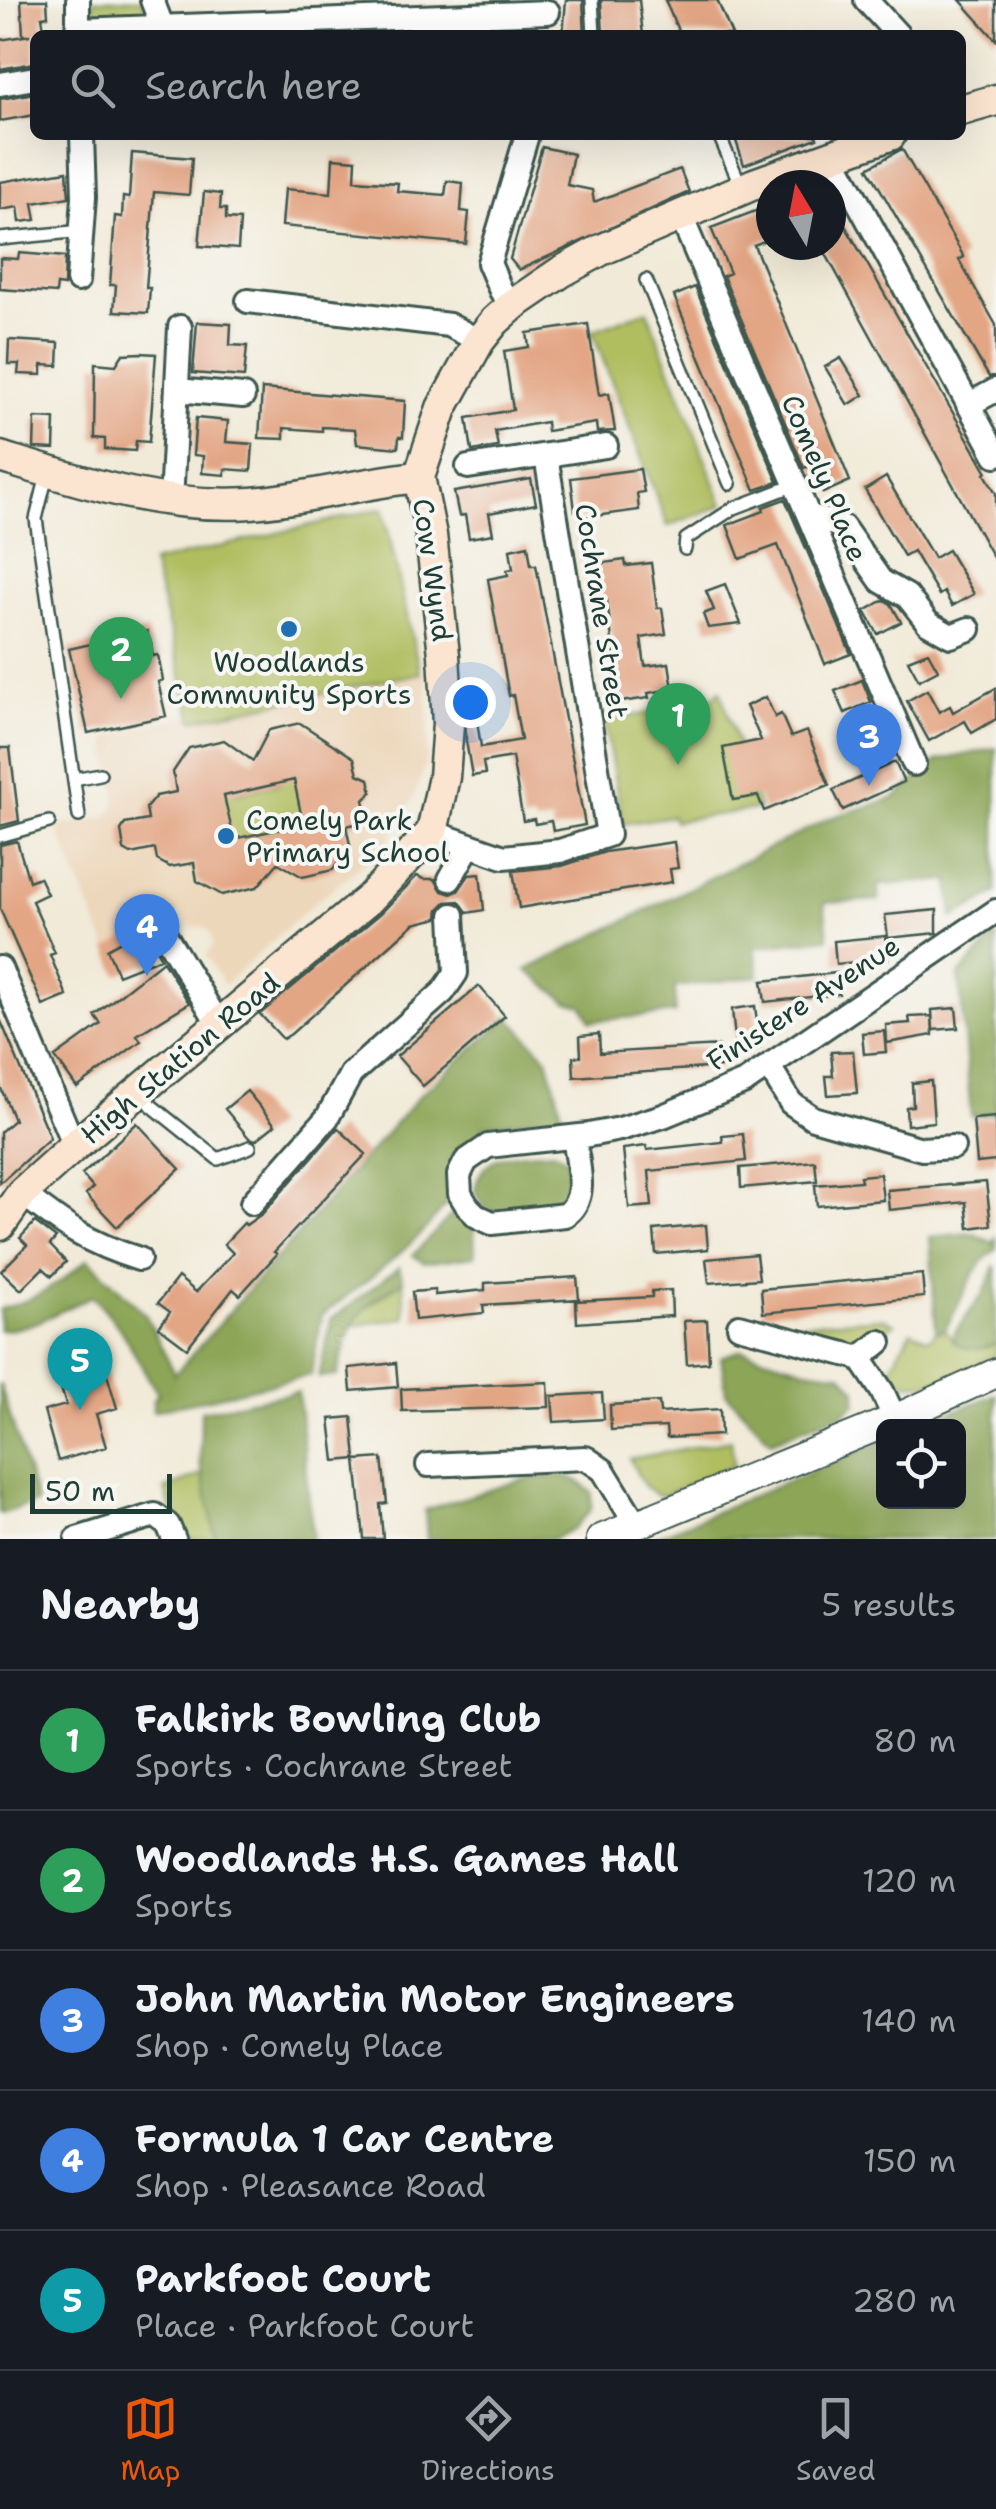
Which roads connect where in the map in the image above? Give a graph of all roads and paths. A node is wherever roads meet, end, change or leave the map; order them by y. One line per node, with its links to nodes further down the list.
1 (78, 0): 8 (street)
2 (152, 0): 7 (street)
3 (592, 0): 10 (lane)
4 (866, 0): 11 (street)
5 (296, 11): 6 (street); 7 (street)
6 (548, 16)
7 (162, 26): 9 (street)
8 (78, 30)
9 (106, 30)
10 (594, 30)
11 (893, 30)
12 (30, 79): 13 (street)
13 (0, 84)
14 (996, 100): 15 (main road)
15 (966, 109)
16 (82, 140): 23 (street)
17 (526, 140): 28 (street)
18 (721, 140): 21 (lane)
19 (876, 140): 20 (main road, Cow Wynd)
20 (832, 156): 21 (main road, Cow Wynd); 34 (street)
21 (742, 189): 22 (main road, Cow Wynd)
22 (681, 216): 28 (main road, Cow Wynd); 43 (street, Comely Place)
23 (83, 231): 24 (lane); 25 (street)
24 (0, 239)
25 (78, 280)
26 (646, 280): 42 (lane)
27 (248, 300): 30 (street)
28 (514, 304): 30 (main road, Cow Wynd)
29 (180, 327): 31 (street)
30 (479, 341): 41 (main road, Cow Wynd)
31 (176, 390): 33 (street); 44 (street)
32 (996, 390): 34 (street)
33 (244, 396)
34 (968, 405): 36 (street)
35 (606, 446): 37 (street)
36 (996, 455)
37 (546, 456): 39 (street); 55 (street, Cochrane Street)
38 (0, 457): 40 (main road)
39 (468, 467)
40 (56, 474): 44 (main road); 50 (lane)
41 (419, 477): 44 (main road); 53 (main road, Cow Wynd)
42 (730, 484)
43 (795, 485): 45 (street, Comely Place); 46 (lane)
44 (171, 502)
45 (808, 515): 47 (street); 48 (street, Comely Place)
46 (685, 549)
47 (969, 628)
48 (914, 764)
49 (100, 774): 50 (lane)
50 (74, 779): 51 (lane)
51 (79, 816)
52 (49, 822): 54 (lane)
53 (432, 832): 55 (street); 61 (main road, High Station Road)
54 (0, 836)
55 (469, 846): 56 (street)
56 (450, 880)
57 (996, 910): 62 (street, Finistere Avenue)
58 (152, 913): 61 (street)
59 (453, 915): 69 (street)
60 (0, 968): 65 (street)
61 (220, 1026): 63 (main road, High Station Road)
62 (769, 1066): 64 (street, Finistere Avenue); 67 (street)
63 (140, 1091): 65 (main road, High Station Road); 66 (lane)
64 (574, 1137): 64 (street, Finistere Avenue)
65 (74, 1146): 68 (main road, High Station Road)
66 (250, 1148)
67 (953, 1148)
68 (22, 1193): 70 (main road, High Station Road); 71 (street)
69 (252, 1203)
70 (0, 1225)
71 (139, 1260)
72 (739, 1326): 74 (street)
73 (880, 1342): 74 (street)
74 (860, 1358): 76 (street)
75 (996, 1373): 76 (street)
76 (895, 1419)
77 (876, 1427): 79 (street)
78 (428, 1464): 79 (street)
79 (636, 1524): 82 (street)
80 (77, 1539): 81 (street)
81 (174, 1539)
82 (601, 1539)

